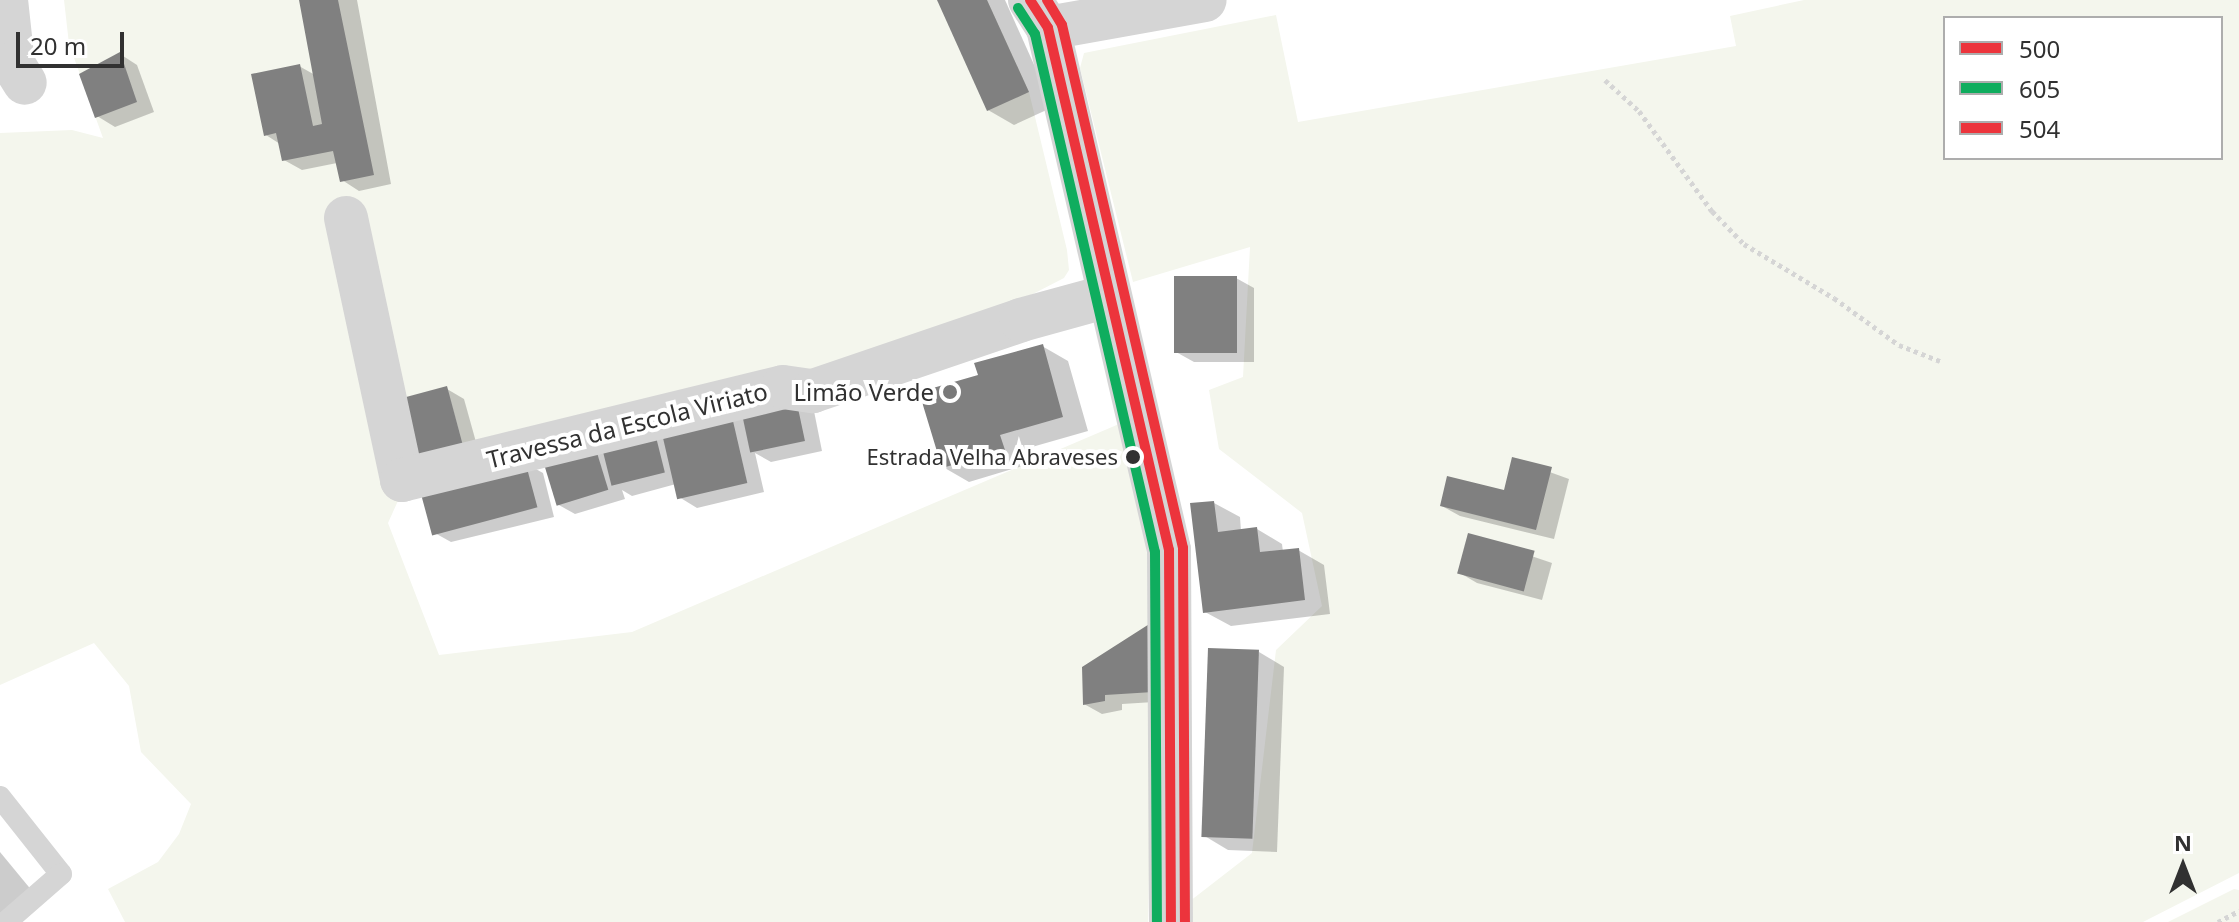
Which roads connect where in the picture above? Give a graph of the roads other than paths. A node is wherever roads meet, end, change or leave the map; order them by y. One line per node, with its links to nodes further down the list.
1 (6, 0): 4 (street)
2 (1205, 0): 3 (street)
3 (1039, 14): 6 (street)
4 (25, 83)
5 (346, 218): 6 (street, Travessa da Escola Viriato)
6 (1108, 296): 9 (street)
7 (0, 797): 8 (lane)
8 (6, 922)
9 (1171, 922)

